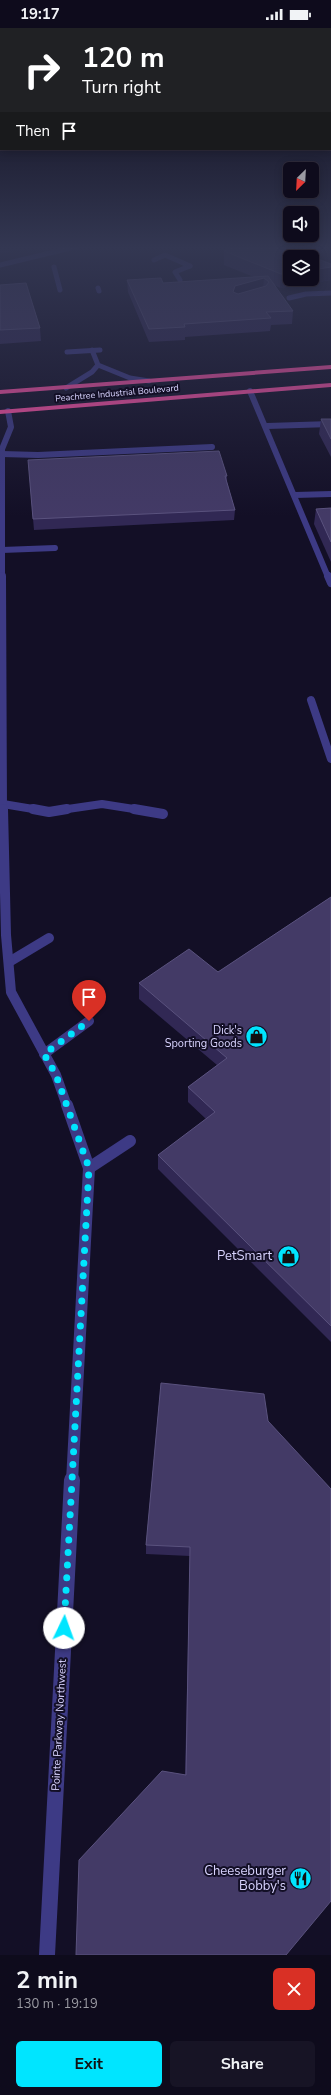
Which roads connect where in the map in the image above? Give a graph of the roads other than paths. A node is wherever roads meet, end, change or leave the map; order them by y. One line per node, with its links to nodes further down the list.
1 (92, 350): 2 (street); 3 (street); 4 (street)
2 (100, 350)
3 (66, 352)
4 (98, 365): 6 (street); 8 (street)
5 (331, 367): 6 (highway, Peachtree Industrial Boulevard)
6 (149, 381): 8 (highway, Peachtree Industrial Boulevard)
7 (331, 385): 9 (highway, Peachtree Industrial Boulevard)
8 (66, 388): 10 (highway, Peachtree Industrial Boulevard)
9 (250, 391): 11 (highway, Peachtree Industrial Boulevard); 13 (street)
10 (0, 392)
11 (4, 412): 15 (street, Pointe Parkway Northwest)
12 (331, 424): 13 (street)
13 (267, 426): 17 (street)
14 (212, 447): 15 (street)
15 (2, 454): 19 (street, Pointe Parkway Northwest)
16 (331, 494): 17 (street)
17 (295, 495): 20 (street)
18 (55, 548): 19 (street)
19 (2, 550): 23 (street, Pointe Parkway Northwest)
20 (331, 583)
21 (311, 700): 22 (street)
22 (331, 758)
23 (3, 804): 24 (street); 26 (street, Pointe Parkway Northwest)
24 (164, 814)
25 (49, 938): 26 (street)
26 (9, 962): 28 (street, Pointe Parkway Northwest)
27 (89, 1021): 28 (street)
28 (44, 1054): 30 (street, Pointe Parkway Northwest)
29 (130, 1141): 30 (street)
30 (89, 1168): 31 (street, Pointe Parkway Northwest)
31 (47, 1955)

